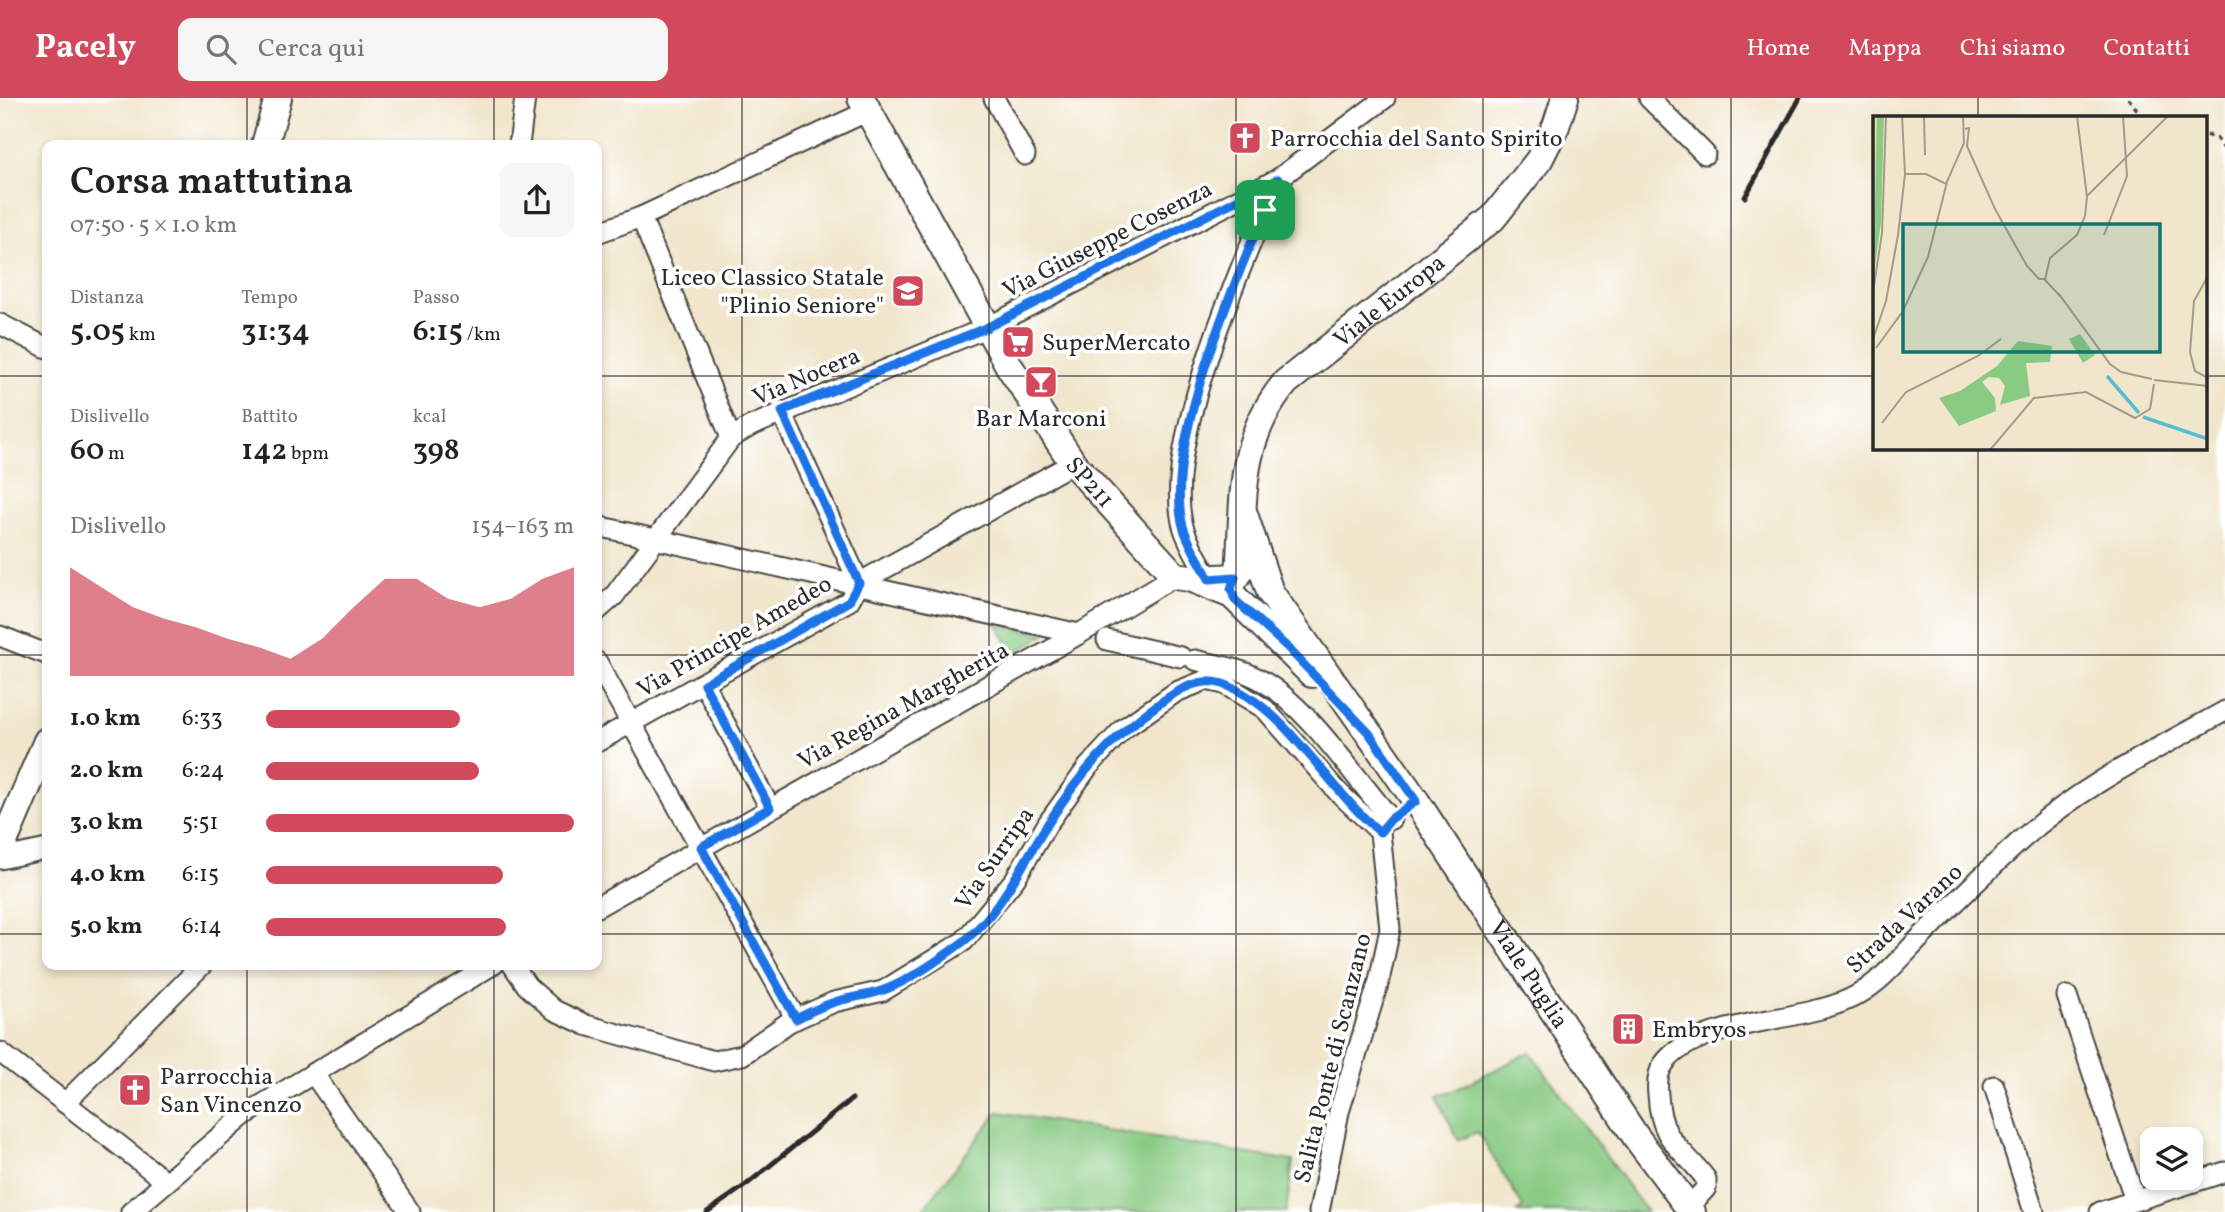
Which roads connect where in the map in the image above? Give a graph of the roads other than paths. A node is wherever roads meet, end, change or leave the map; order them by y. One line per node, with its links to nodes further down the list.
1 (278, 98): 9 (main road)
2 (512, 98): 10 (street)
3 (525, 98): 11 (street)
4 (994, 98): 13 (street)
5 (1385, 98): 14 (street, Via Giuseppe Cosenza)
6 (1565, 98): 27 (main road, Viale Europa)
7 (1649, 98): 12 (street)
8 (864, 104): 15 (street); 18 (main road, SP211)
9 (266, 140)
10 (507, 140)
11 (520, 140)
12 (1704, 154)
13 (1025, 155)
14 (1278, 179): 18 (street, Via Giuseppe Cosenza); 27 (street)
15 (640, 217): 16 (street); 21 (street)
16 (602, 231)
17 (0, 324): 19 (street)
18 (988, 327): 20 (street, Via Nocera); 22 (main road, SP211)
19 (42, 345)
20 (782, 411): 21 (street, Via Nocera); 26 (street)
21 (731, 438): 24 (street, Via Nocera)
22 (1073, 463): 25 (main road, SP211); 26 (street, Via Principe Amedeo)
23 (602, 527): 24 (street)
24 (656, 540): 26 (street); 28 (street, Via Nocera)
25 (1175, 576): 27 (main road); 29 (street, Via Regina Margherita)
26 (859, 583): 29 (street); 35 (street, Via Principe Amedeo)
27 (1243, 586): 41 (main road, Viale Puglia)
28 (602, 607)
29 (1079, 634): 42 (street, Via Regina Margherita)
30 (0, 636): 32 (street)
31 (1107, 640): 33 (street)
32 (42, 652)
33 (1184, 658): 36 (street); 43 (street)
34 (602, 671): 38 (street)
35 (704, 684): 38 (street, Via Principe Amedeo); 42 (street)
36 (1191, 686): 43 (street, Via Surripa); 53 (street, Via Surripa)
37 (2225, 711): 61 (street, Strada Varano)
38 (631, 723): 39 (street, Via Principe Amedeo); 44 (street)
39 (602, 739)
40 (42, 753): 45 (main road)
41 (1416, 801): 43 (street); 61 (main road, Viale Puglia)
42 (770, 808): 44 (street, Via Regina Margherita)
43 (1385, 826): 64 (street, Salita Ponte di Scanzano)
44 (701, 847): 48 (street, Via Regina Margherita); 53 (street)
45 (0, 850)
46 (42, 850): 47 (street)
47 (0, 859)
48 (602, 903)
49 (197, 970): 57 (street)
50 (484, 970): 55 (street)
51 (516, 970): 53 (street, Via Surripa)
52 (2067, 996): 60 (street)
53 (796, 1019)
54 (0, 1052): 57 (street)
55 (313, 1073): 59 (street); 63 (street)
56 (1994, 1086): 65 (street)
57 (65, 1103): 59 (street)
58 (2225, 1172): 60 (street)
59 (165, 1181): 62 (street)
60 (2135, 1200): 66 (street)
61 (1690, 1210)
62 (131, 1212)
63 (410, 1212)
64 (1319, 1212)
65 (2034, 1212)
66 (2100, 1212)

